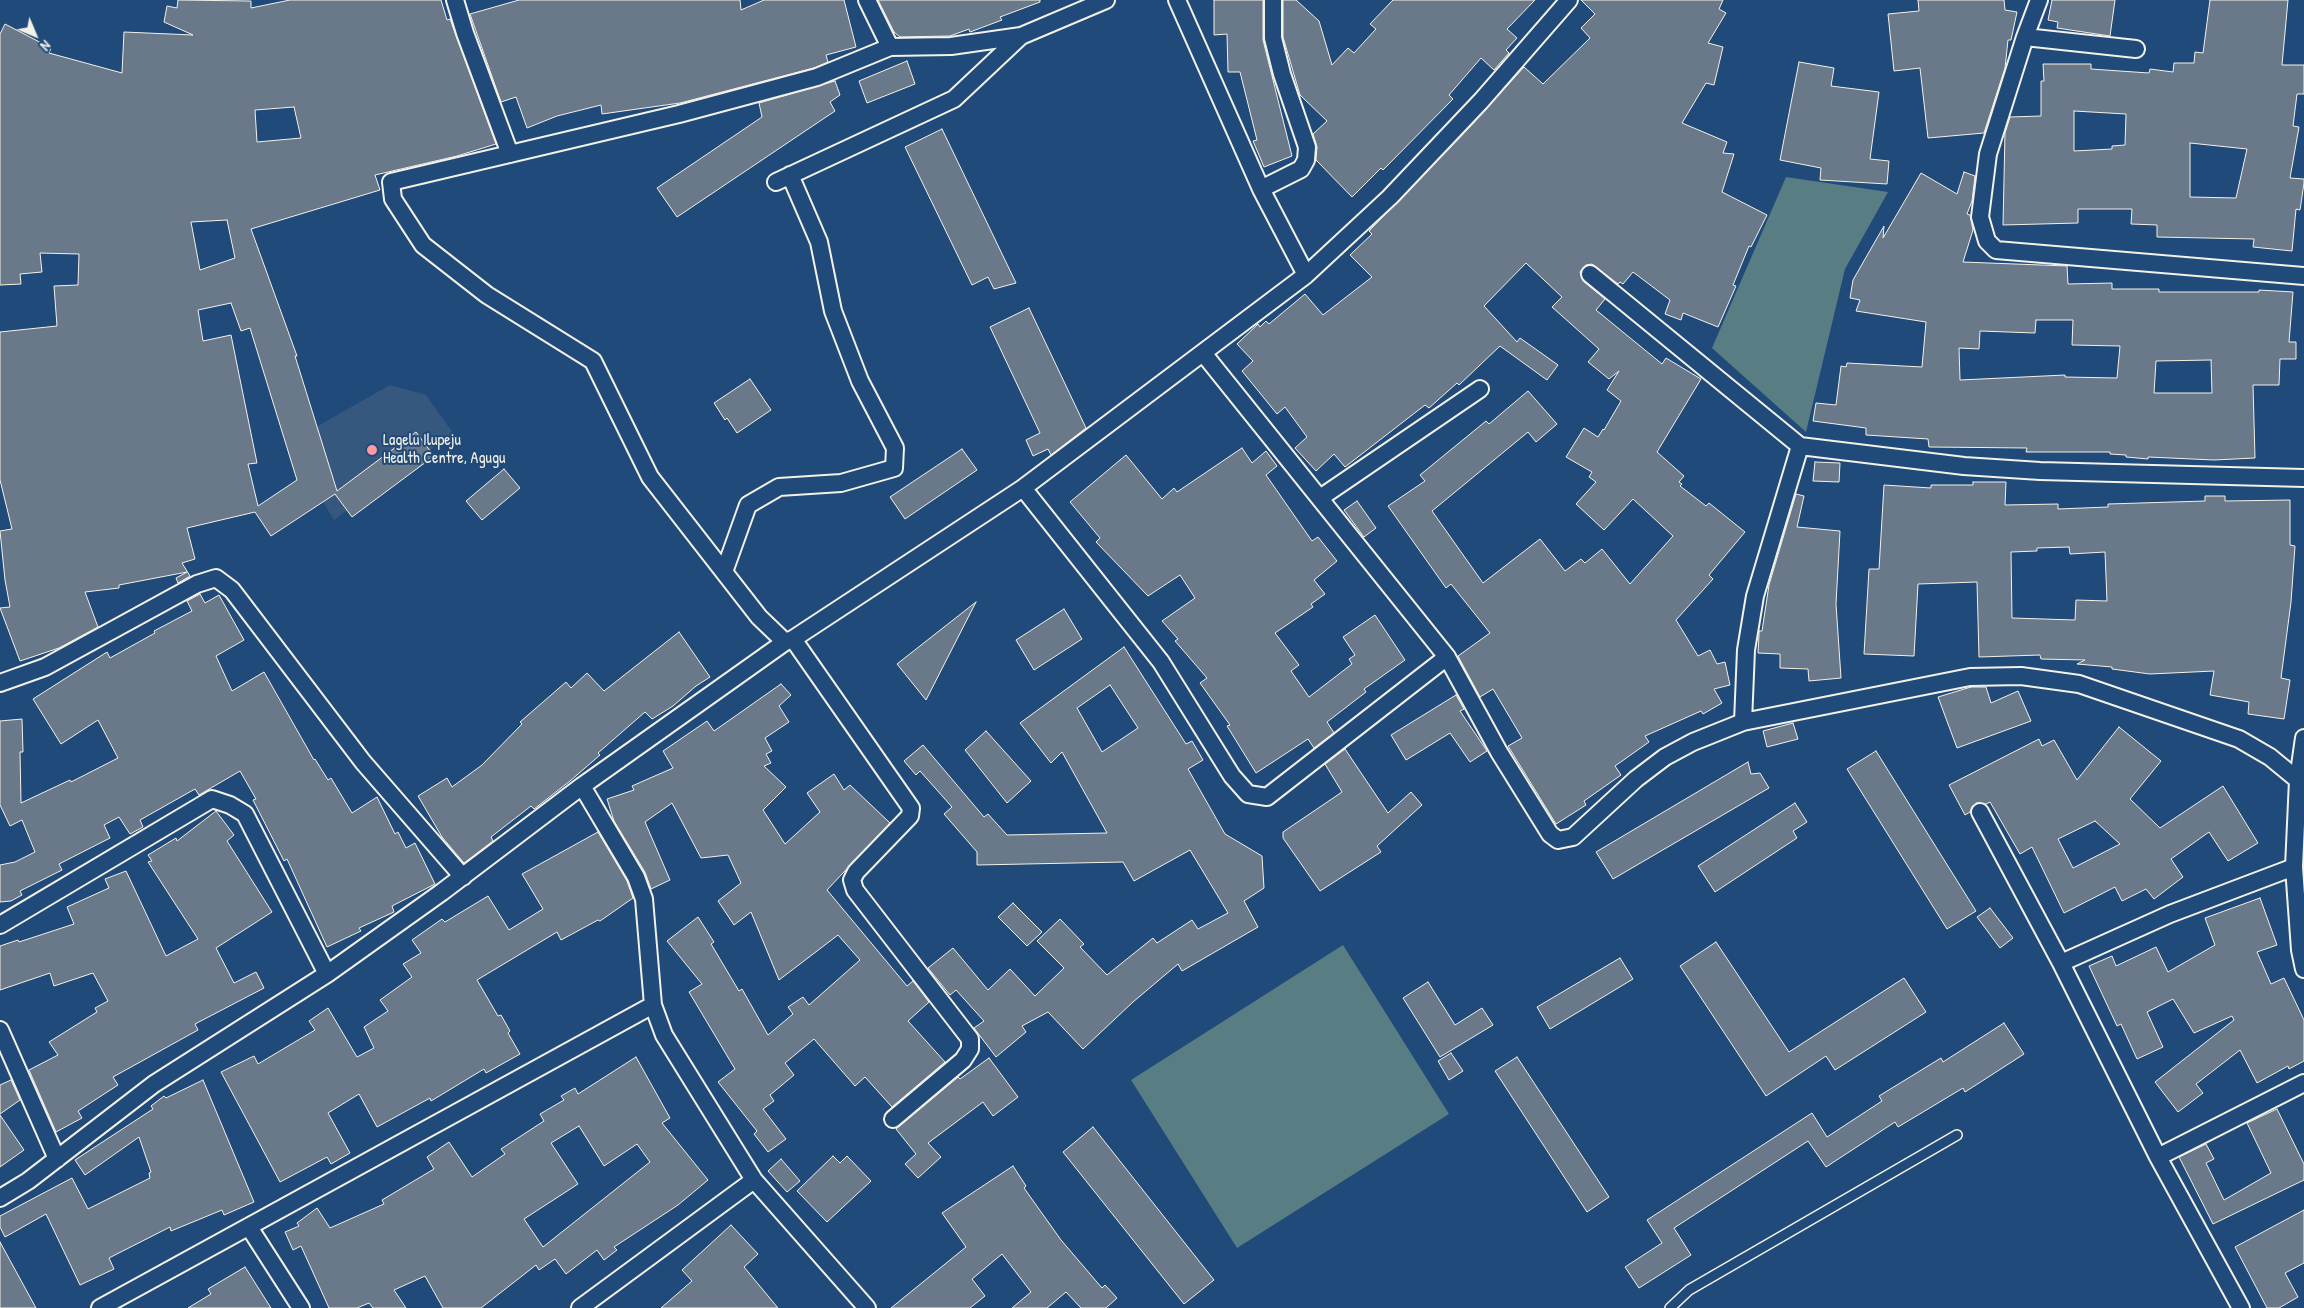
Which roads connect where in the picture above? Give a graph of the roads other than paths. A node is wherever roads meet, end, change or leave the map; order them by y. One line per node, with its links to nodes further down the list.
1 (455, 0): 12 (street)
2 (867, 0): 10 (street)
3 (1106, 0): 8 (street)
4 (1177, 0): 13 (street)
5 (1273, 0): 13 (street)
6 (1569, 0): 15 (street)
7 (2039, 0): 9 (street)
8 (1021, 36): 10 (street); 23 (street)
9 (2025, 37): 11 (street); 16 (street)
10 (890, 47): 12 (street)
11 (2136, 49)
12 (510, 154): 23 (street)
13 (1261, 189): 15 (street)
14 (1590, 274): 19 (street)
15 (1306, 275): 17 (street)
16 (2304, 276)
17 (1203, 353): 21 (street); 22 (street)
18 (1480, 389): 22 (street)
19 (1800, 446): 20 (street); 27 (street)
20 (2304, 478)
21 (1023, 488): 24 (street); 25 (street)
22 (1320, 498): 25 (street)
23 (724, 572): 24 (street)
24 (789, 641): 30 (street); 41 (street)
25 (1447, 657): 27 (street)
26 (0, 683): 33 (street)
27 (1743, 722): 29 (street)
28 (2304, 738): 29 (street)
29 (2301, 780): 32 (street)
30 (582, 786): 33 (street); 38 (street)
31 (1980, 812): 35 (street)
32 (2294, 867): 35 (street); 36 (street)
33 (463, 876): 37 (street)
34 (0, 925): 37 (street)
35 (2061, 962): 43 (street)
36 (2304, 969)
37 (328, 974): 44 (street)
38 (653, 1005): 45 (street); 47 (street)
39 (0, 1030): 44 (street)
40 (2304, 1083): 43 (street)
41 (893, 1119)
42 (1957, 1136): 52 (lane)
43 (2158, 1157): 53 (street)
44 (57, 1159): 46 (street)
45 (754, 1180): 50 (street); 51 (street)
46 (0, 1198)
47 (249, 1228): 48 (street); 49 (street)
48 (100, 1308)
49 (301, 1308)
50 (580, 1308)
51 (866, 1308)
52 (1670, 1308)
53 (2241, 1308)

